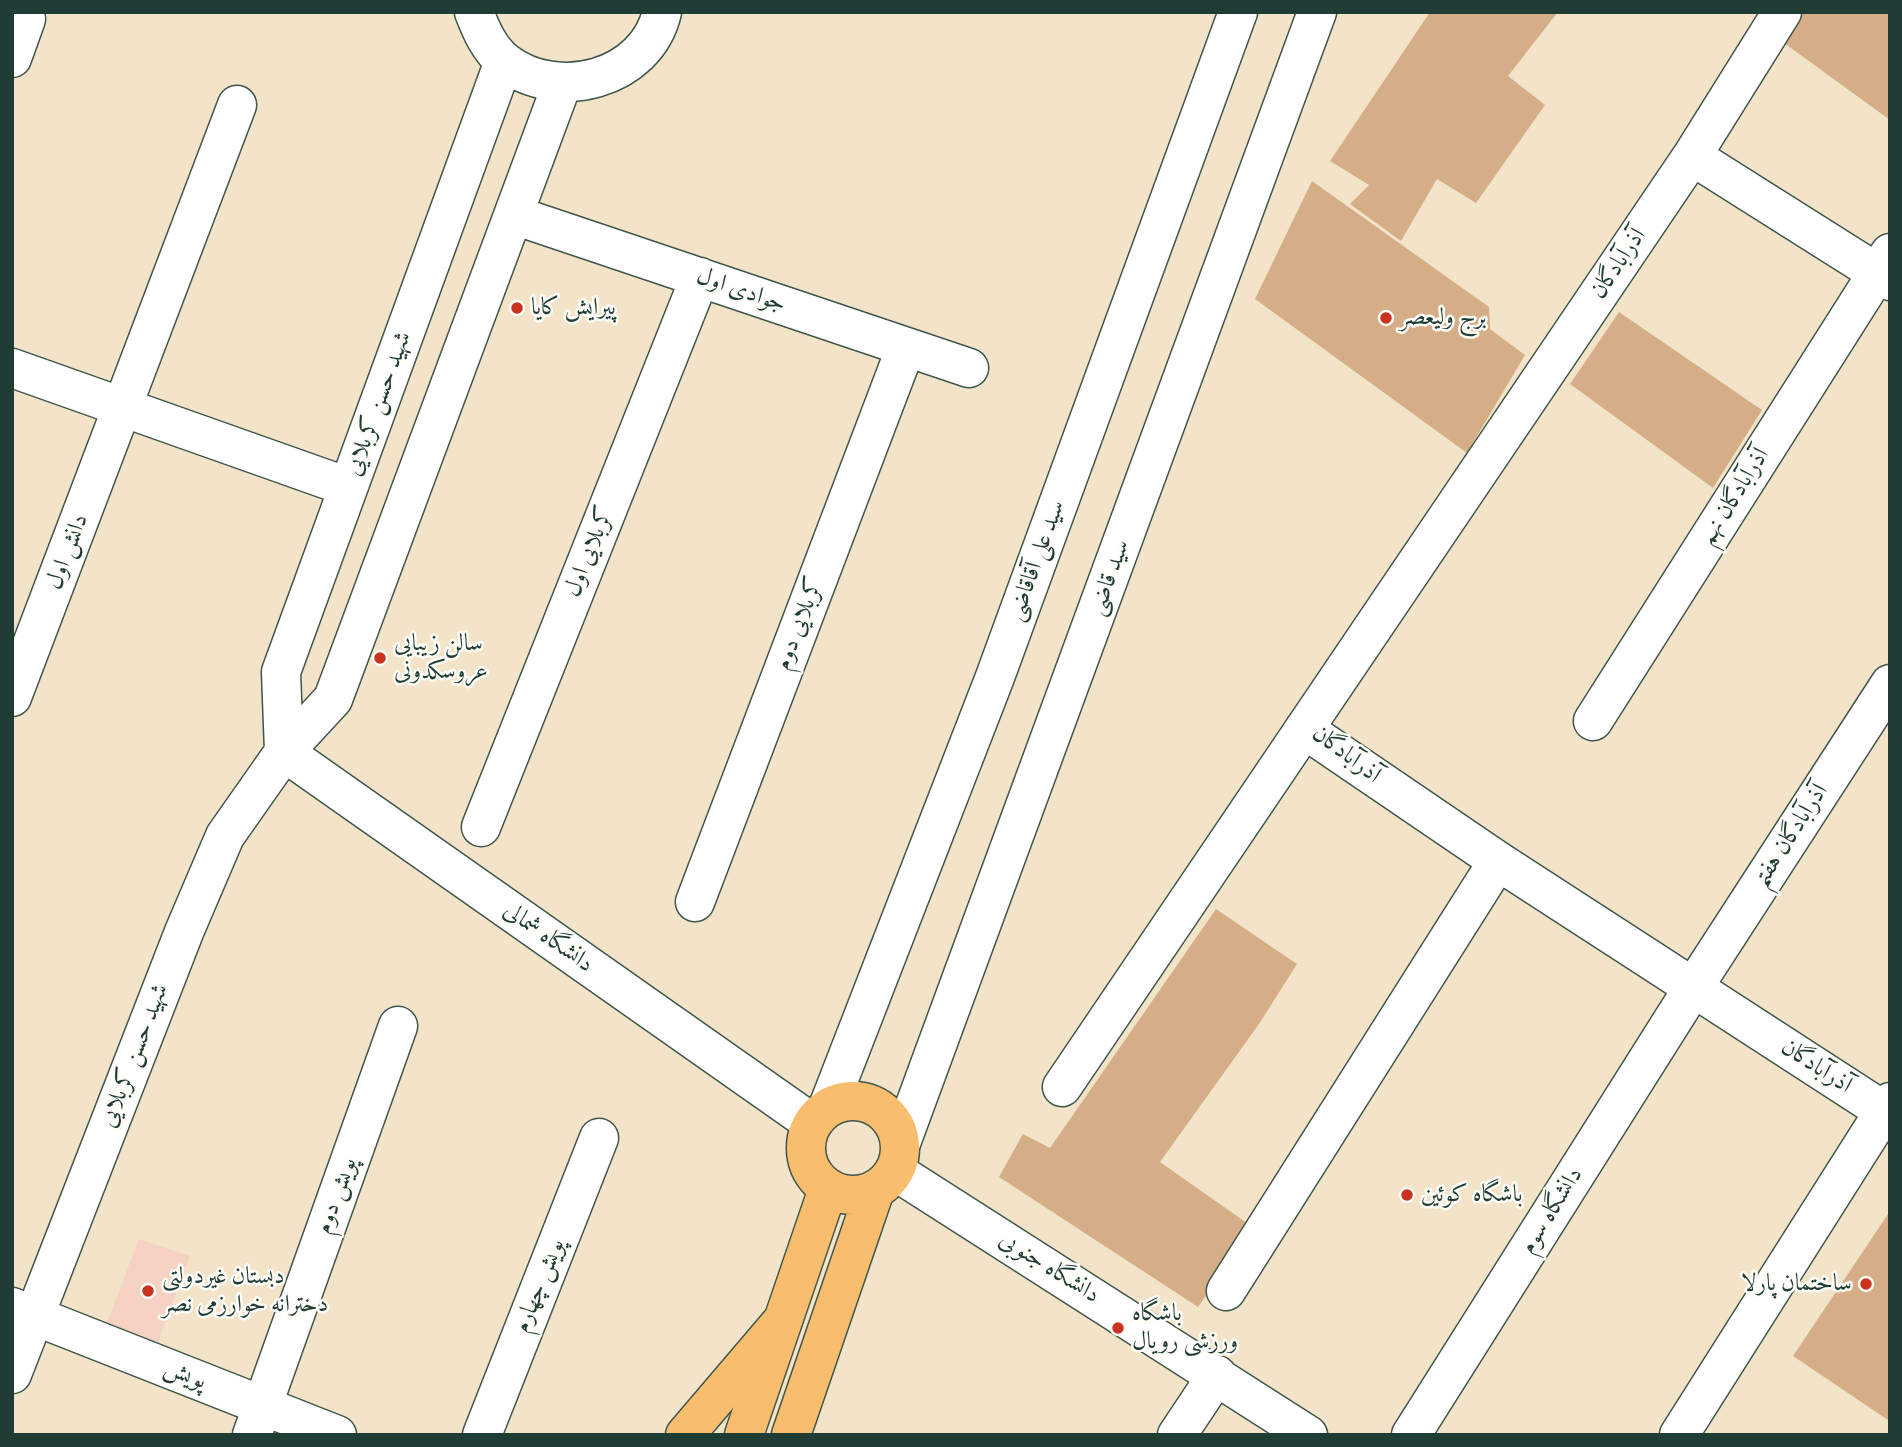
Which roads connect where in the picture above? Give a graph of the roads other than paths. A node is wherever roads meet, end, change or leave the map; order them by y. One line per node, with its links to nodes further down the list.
1 (452, 12): 7 (street)
2 (662, 12): 9 (street)
3 (1238, 12): 32 (street, سید علی آقاقاضی)
4 (1317, 12): 34 (street, سید قاضی)
5 (1782, 12): 11 (street, آذرآبادگان)
6 (26, 19): 8 (street)
7 (487, 36): 9 (street); 19 (street, شهید حسن کربلایی)
8 (12, 58)
9 (562, 84): 12 (street, شهید حسن کربلایی)
10 (237, 105): 18 (street, دانش اول)
11 (1692, 156): 13 (street); 23 (street, آذرآبادگان)
12 (514, 215): 14 (street, جوادی اول); 24 (street, شهید حسن کربلایی)
13 (1885, 269): 22 (street, آذرآبادگان نهم)
14 (700, 277): 15 (street, جوادی اول); 25 (street, کربلایی اول)
15 (906, 346): 17 (street, جوادی اول); 27 (street, کربلایی دوم)
16 (12, 368): 18 (street)
17 (970, 368)
18 (123, 407): 19 (street); 21 (street, دانش اول)
19 (348, 488): 24 (street, شهید حسن کربلایی)
20 (1890, 684): 28 (street, آذرآبادگان هفتم)
21 (12, 697)
22 (1593, 721)
23 (1304, 729): 26 (street, آذرآبادگان); 30 (street)
24 (284, 752): 32 (street, دانشگاه شمالی); 37 (street, شهید حسن کربلایی)
25 (481, 827)
26 (1499, 861): 28 (street, آذرآبادگان); 36 (street)
27 (695, 902)
28 (1693, 988): 31 (street, آذرآبادگان); 49 (street, دانشگاه سوم)
29 (398, 1026): 41 (street, پویش دوم)
30 (1062, 1087)
31 (1888, 1110): 50 (street)
32 (820, 1115): 34 (main road); 35 (main road)
33 (599, 1138): 43 (street, پویش چهارم)
34 (890, 1168): 35 (main road); 40 (street, دانشگاه جنوبی); 46 (main road)
35 (828, 1189): 38 (main road)
36 (1226, 1291)
37 (23, 1311): 39 (street, شهید حسن کربلایی); 41 (street, پویش)
38 (783, 1320): 44 (main road); 45 (main road)
39 (12, 1374)
40 (1217, 1375): 47 (street); 48 (street, دانشگاه جنوبی)
41 (257, 1420): 42 (street, پویش)
42 (337, 1435)
43 (482, 1435)
44 (685, 1435)
45 (744, 1435)
46 (791, 1435)
47 (1177, 1435)
48 (1308, 1435)
49 (1411, 1435)
50 (1679, 1435)

